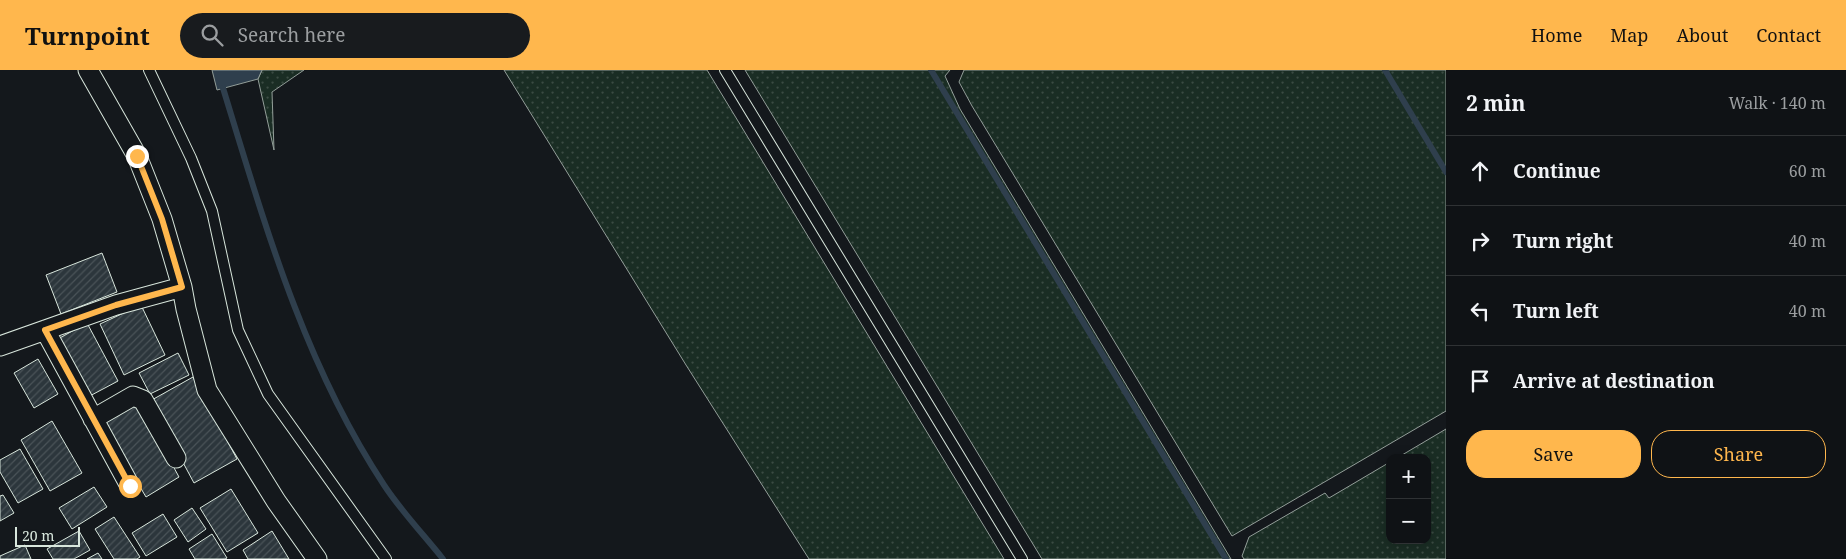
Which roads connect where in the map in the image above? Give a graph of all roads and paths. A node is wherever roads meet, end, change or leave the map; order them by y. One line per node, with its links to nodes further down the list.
1 (88, 70): 4 (street)
2 (149, 70): 11 (lane)
3 (725, 70): 12 (lane)
4 (182, 287): 5 (street); 10 (street)
5 (45, 330): 6 (street); 7 (street)
6 (0, 346)
7 (93, 419): 8 (street); 9 (street)
8 (176, 458)
9 (130, 486)
10 (317, 559)
11 (386, 559)
12 (1022, 559)

